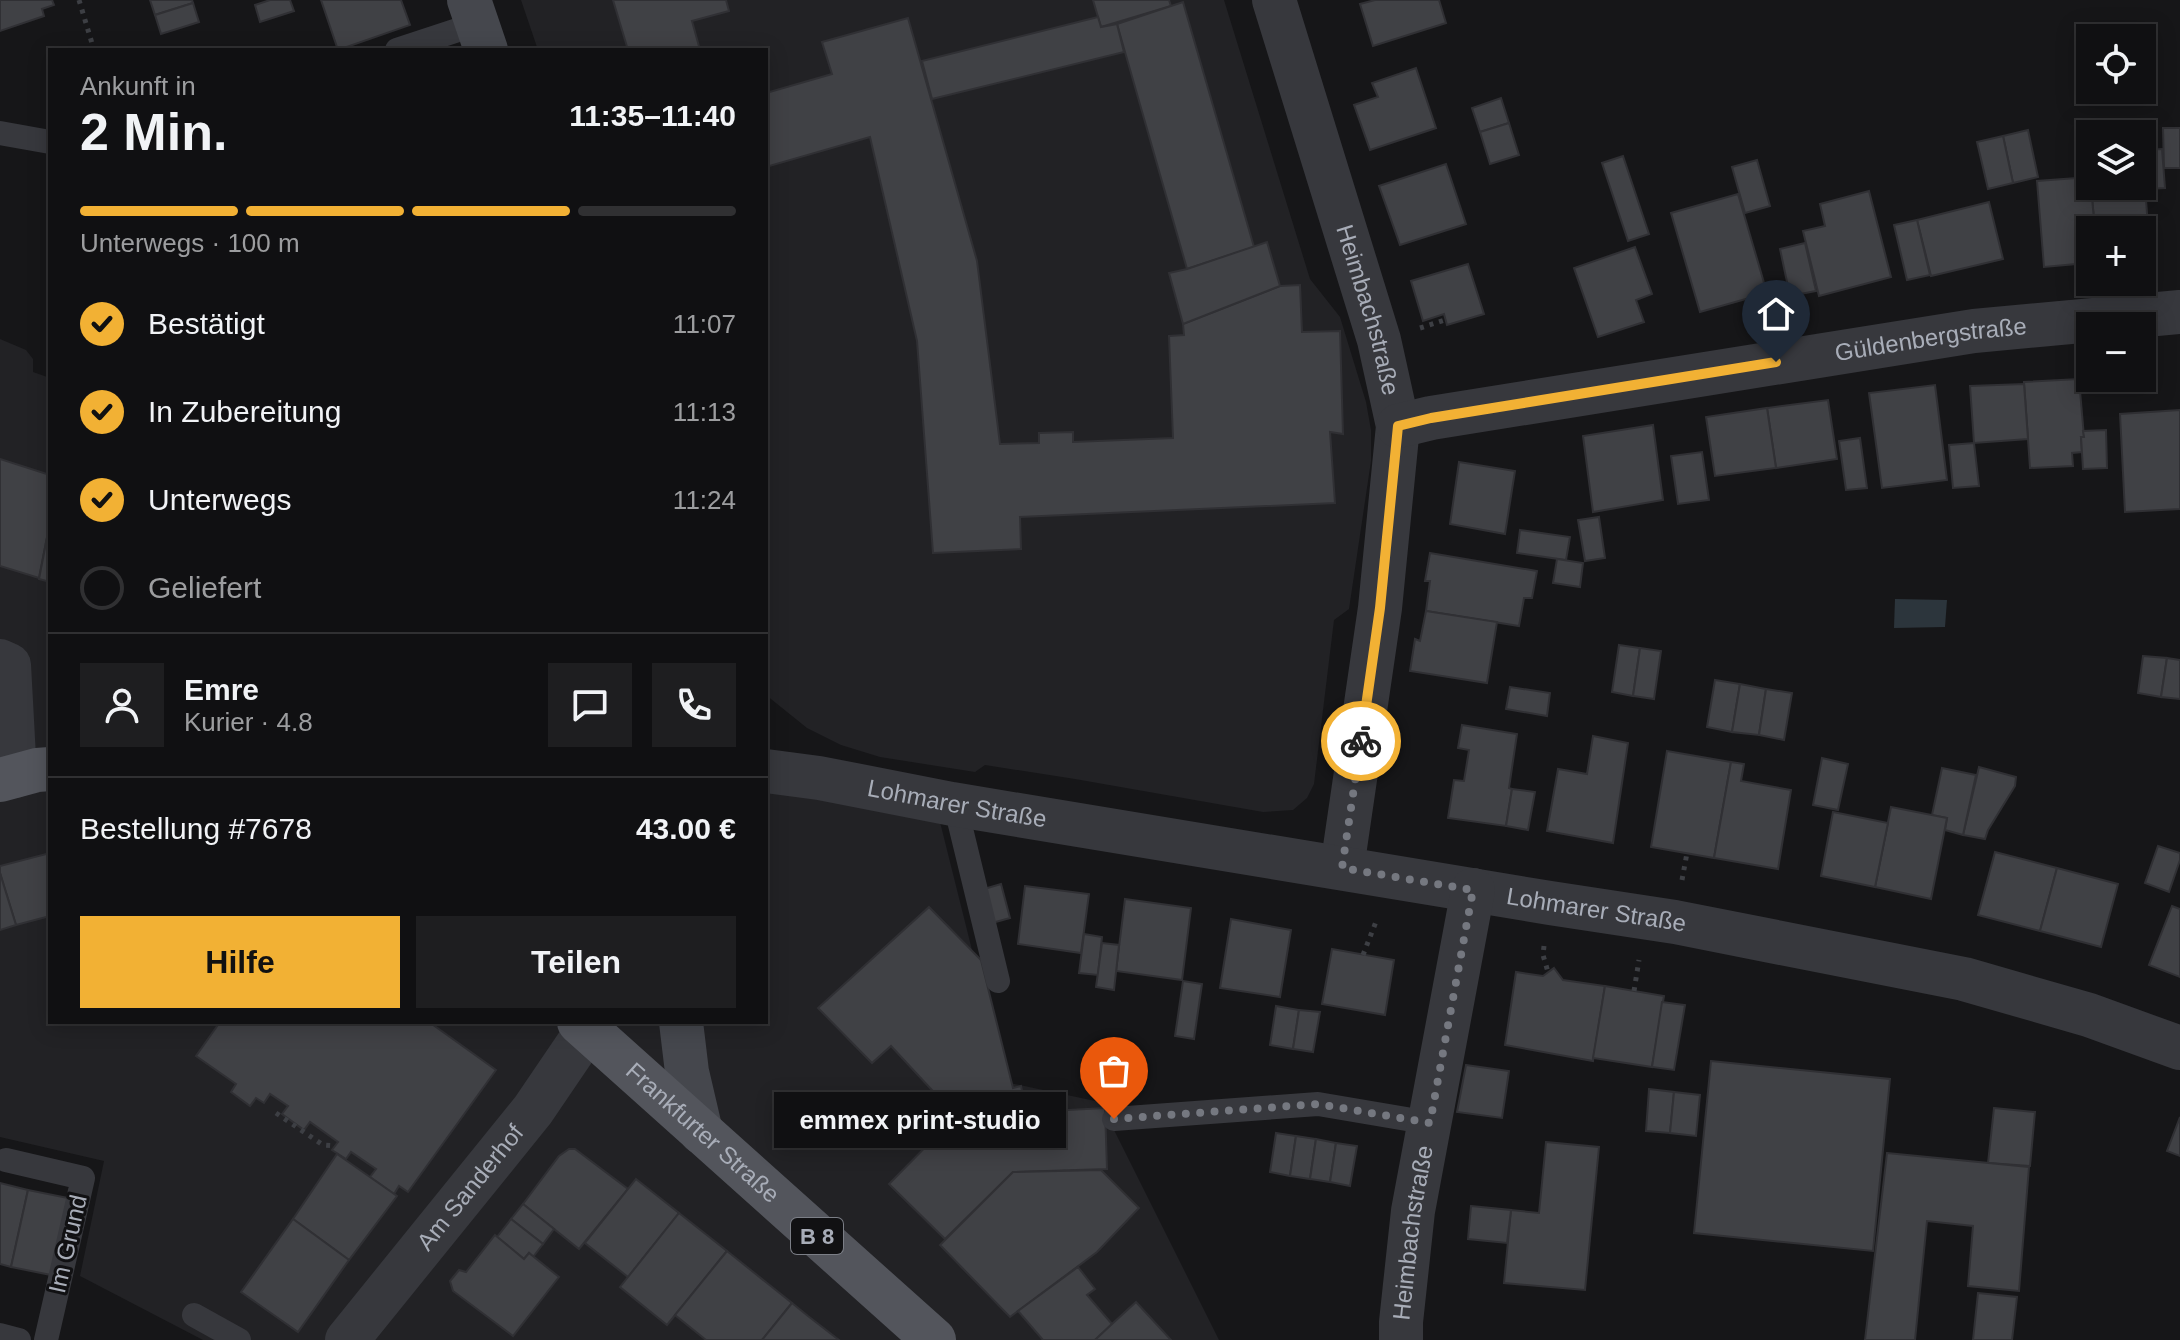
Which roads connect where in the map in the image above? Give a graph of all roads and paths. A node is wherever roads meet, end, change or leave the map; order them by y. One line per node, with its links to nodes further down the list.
1 (79, 0): 4 (path)
2 (1274, 0): 9 (street, Heimbachstraße)
3 (477, 25): 5 (lane)
4 (93, 48)
5 (403, 48)
6 (0, 133): 7 (lane)
7 (48, 142)
8 (2180, 312): 9 (street, Güldenbergstraße)
9 (1398, 426): 14 (street, Heimbachstraße)
10 (0, 661): 12 (street)
11 (768, 771): 13 (street, Lohmarer Straße)
12 (22, 775)
13 (955, 804): 14 (street, Lohmarer Straße); 17 (lane)
14 (1342, 868): 15 (street, Lohmarer Straße)
15 (1473, 890): 21 (street, Lohmarer Straße); 24 (street, Heimbachstraße)
16 (1640, 952): 18 (path)
17 (998, 981)
18 (1634, 991)
19 (586, 1024): 25 (main road, Frankfurter Straße / B 8); 33 (street, Am Sanderhof)
20 (681, 1024): 25 (street)
21 (2180, 1048)
22 (276, 1113): 26 (path)
23 (1114, 1119): 24 (lane)
24 (1430, 1123): 35 (street, Heimbachstraße)
25 (701, 1132): 34 (main road, Frankfurter Straße / B 8)
26 (335, 1146)
27 (6, 1160): 31 (lane, Im Grund)
28 (194, 1315): 32 (lane)
29 (0, 1335): 30 (lane)
30 (19, 1340)
31 (46, 1340)
32 (239, 1340)
33 (347, 1340)
34 (934, 1340)
35 (1401, 1340)

